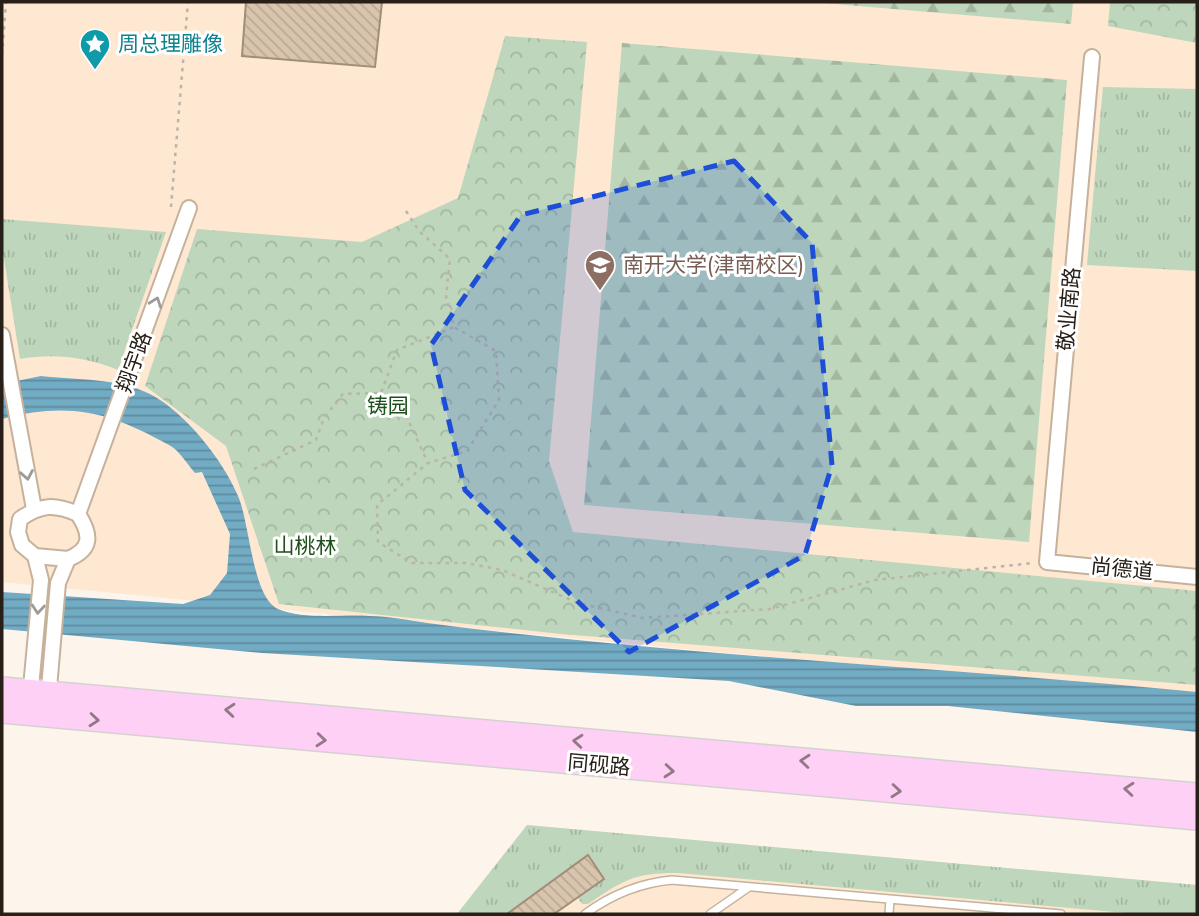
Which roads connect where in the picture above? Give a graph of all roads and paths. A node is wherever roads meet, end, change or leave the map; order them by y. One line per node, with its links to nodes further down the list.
1 (6, 2): 3 (path)
2 (188, 2): 5 (path)
3 (2, 55)
4 (1091, 57): 17 (street, 敬业南路)
5 (171, 207)
6 (189, 208): 14 (street, 翔宇路, one-way to 6)
7 (406, 211): 8 (path)
8 (454, 327): 10 (path); 11 (path)
9 (2, 335): 13 (street, one-way to 13)
10 (381, 393): 11 (path); 12 (path)
11 (428, 463): 17 (path)
12 (254, 469)
13 (34, 509): 14 (street); 15 (street)
14 (78, 514): 16 (street)
15 (35, 556): 16 (street); 20 (street, one-way to 20)
16 (68, 559): 20 (street)
17 (1047, 562): 18 (street, 尚德道)
18 (1197, 577)
19 (2, 689): 20 (main road, 同砚路)
20 (39, 704): 21 (main road, 同砚路); 22 (main road, 同砚路, one-way to 20); 23 (main road, 同砚路, one-way to 23)
21 (2, 711)
22 (1197, 795)
23 (1197, 818)
24 (749, 887): 25 (lane); 26 (lane); 27 (lane)
25 (890, 899): 28 (lane); 29 (lane)
26 (585, 914)
27 (710, 914)
28 (889, 914)
29 (1060, 914)

